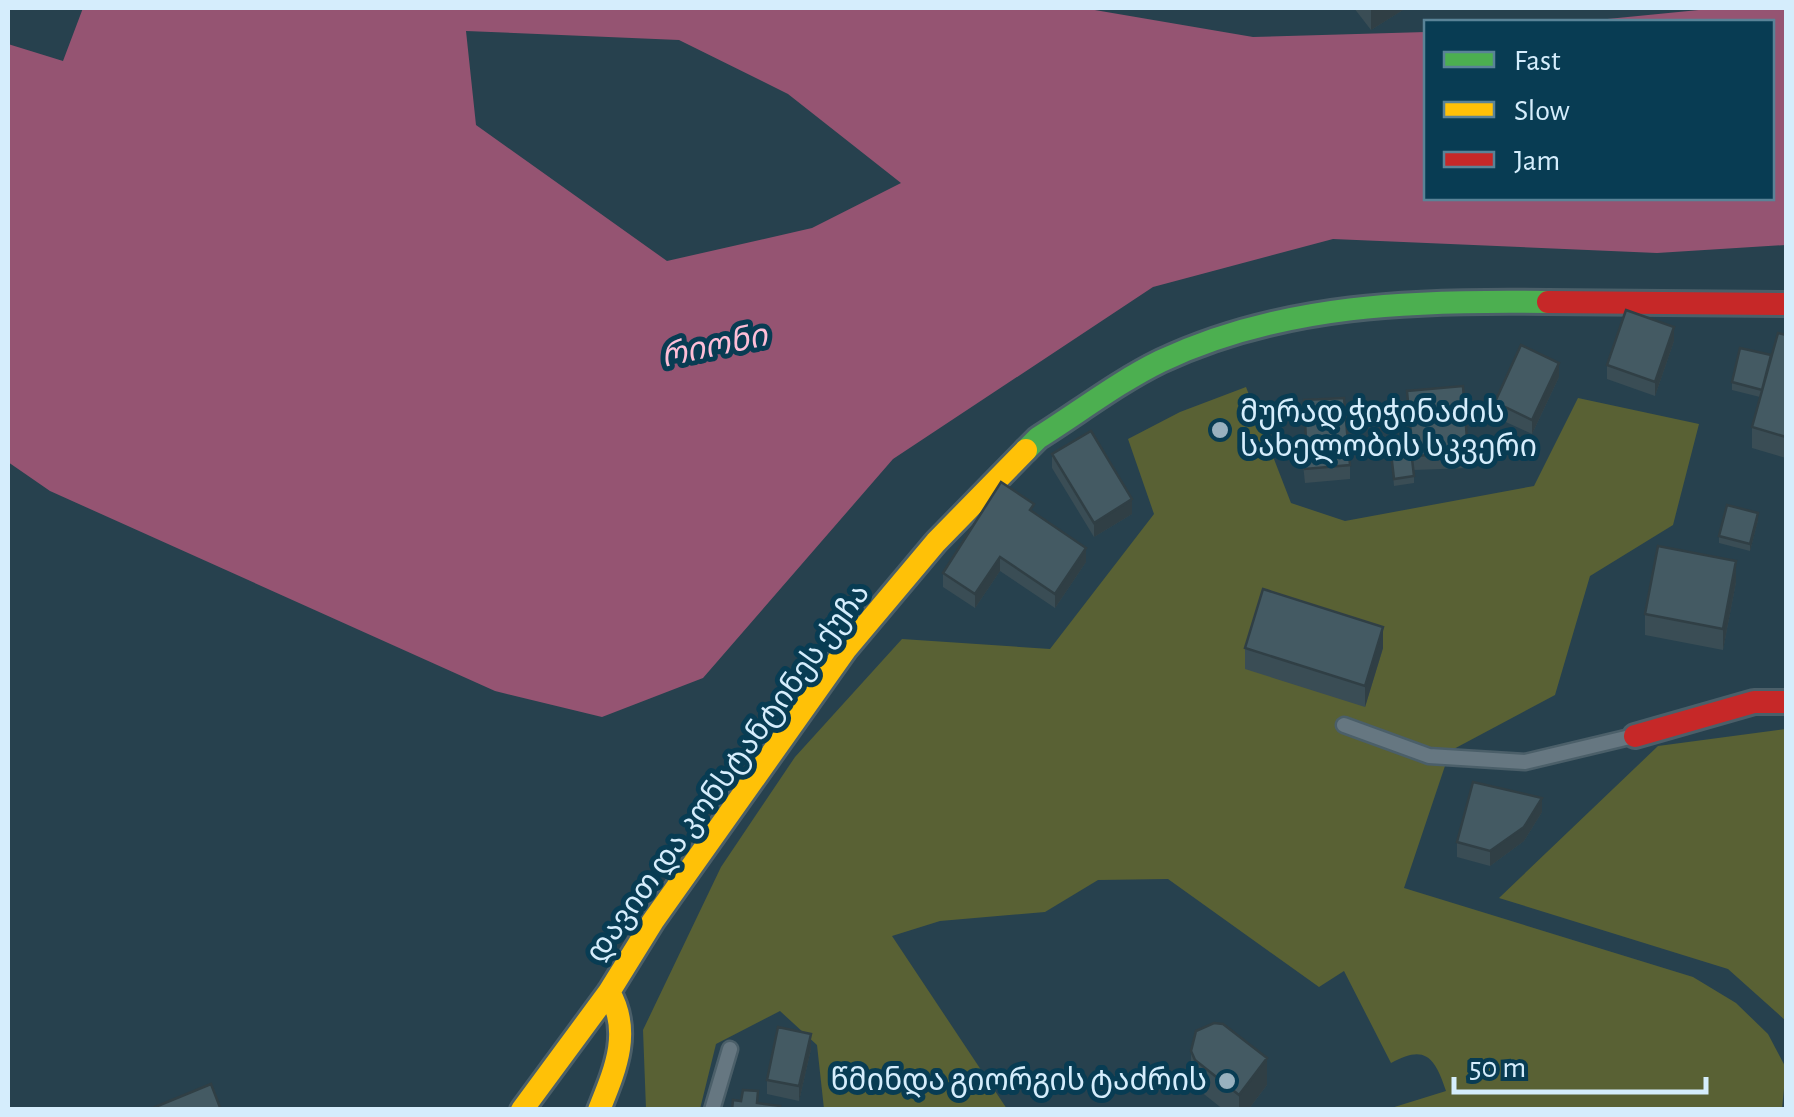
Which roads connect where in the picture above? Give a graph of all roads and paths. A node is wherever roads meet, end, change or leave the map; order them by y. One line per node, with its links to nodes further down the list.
1 (1786, 304): 5 (main road, დავით და კონსტანტინეს ქუჩა)
2 (1786, 702): 4 (main road)
3 (1344, 725): 4 (lane)
4 (1635, 736)
5 (608, 992): 7 (main road, დავით და კონსტანტინეს ქუჩა); 8 (main road)
6 (730, 1049): 9 (lane)
7 (522, 1110)
8 (599, 1110)
9 (712, 1110)

